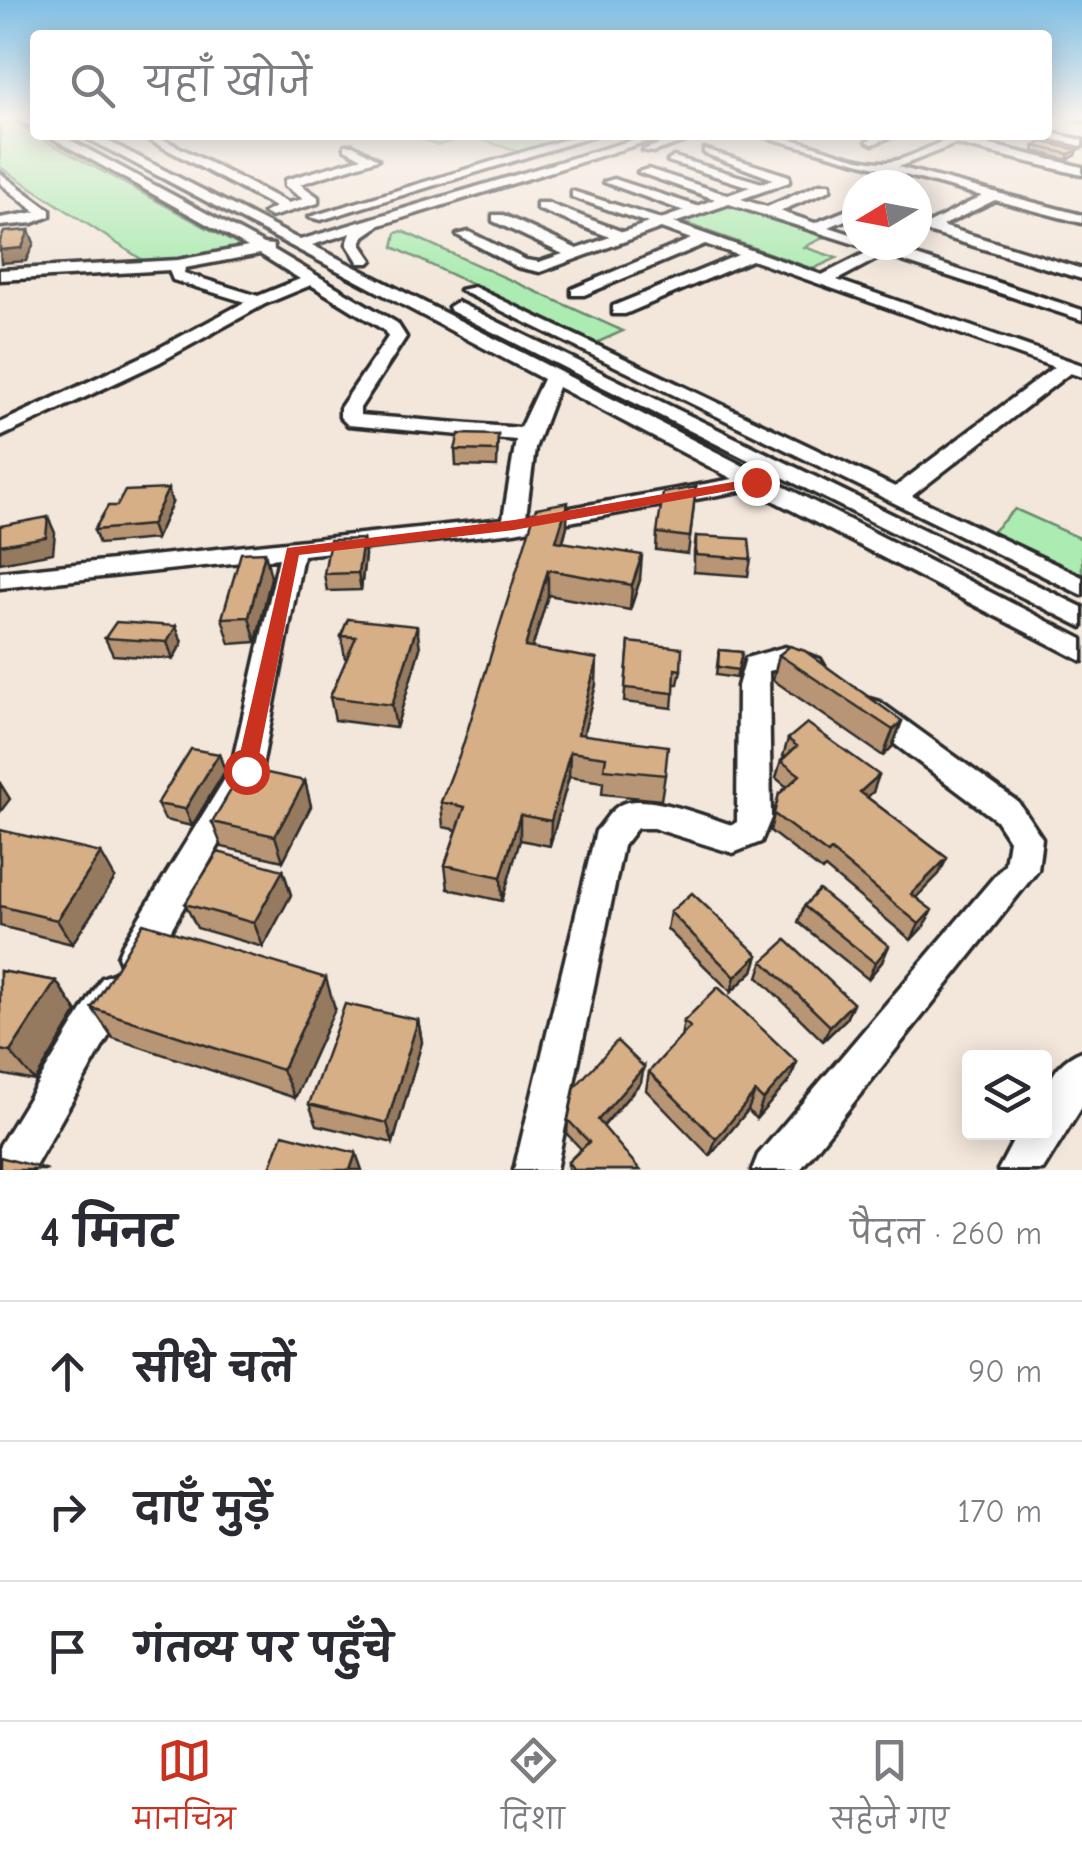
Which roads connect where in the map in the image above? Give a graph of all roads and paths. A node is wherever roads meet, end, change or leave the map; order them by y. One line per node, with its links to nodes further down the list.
1 (121, 172): 45 (street)
2 (166, 172): 38 (street)
3 (209, 172): 26 (street)
4 (327, 172): 26 (street)
5 (466, 172): 14 (street)
6 (505, 172): 20 (street)
7 (541, 172): 17 (street)
8 (579, 172): 16 (street)
9 (644, 172): 23 (street)
10 (712, 172): 18 (street)
11 (766, 172): 18 (street)
12 (900, 172): 22 (street)
13 (0, 177): 33 (street)
14 (447, 177): 20 (street); 38 (street)
15 (610, 182): 27 (street)
16 (542, 183): 17 (street); 44 (street)
17 (494, 186): 30 (street)
18 (763, 187): 23 (street)
19 (825, 187): 28 (street)
20 (437, 192): 30 (street)
21 (577, 194): 34 (street)
22 (992, 196): 25 (street); 32 (street)
23 (729, 200): 27 (street); 28 (street)
24 (542, 206): 42 (street)
25 (973, 206): 35 (street); 41 (street)
26 (279, 210): 38 (street)
27 (698, 211): 34 (street)
28 (767, 212): 36 (street)
29 (842, 217): 36 (street)
30 (368, 218): 38 (street); 44 (street)
31 (498, 218): 46 (street)
32 (1082, 218)
33 (0, 222)
34 (663, 224): 42 (street); 43 (street)
35 (932, 226)
36 (816, 228): 40 (street)
37 (932, 232): 52 (street)
38 (303, 235): 45 (street); 48 (street); 64 (street)
39 (464, 235): 46 (street)
40 (842, 236)
41 (1082, 236)
42 (625, 238): 46 (street)
43 (706, 238): 47 (street); 57 (street)
44 (355, 241): 48 (street)
45 (262, 249): 51 (street); 54 (street)
46 (576, 254)
47 (752, 254): 55 (street); 59 (street)
48 (364, 260): 61 (street)
49 (859, 260): 55 (street)
50 (920, 260): 60 (street)
51 (178, 265): 53 (street); 58 (street)
52 (1082, 274)
53 (0, 275)
54 (313, 279): 58 (street); 66 (street)
55 (824, 280): 63 (street)
56 (468, 290): 62 (street)
57 (578, 292)
58 (259, 301): 65 (street)
59 (619, 310)
60 (1082, 315)
61 (512, 336): 62 (street); 67 (street)
62 (572, 340): 69 (street)
63 (1075, 368): 69 (street)
64 (554, 377): 66 (street); 68 (street)
65 (0, 431)
66 (528, 435): 70 (street)
67 (787, 472): 68 (street); 74 (street)
68 (756, 482): 70 (street); 75 (street)
69 (896, 497): 73 (street)
70 (514, 525): 71 (street)
71 (292, 551): 72 (street); 77 (street)
72 (0, 580)
73 (1082, 588)
74 (1082, 618)
75 (1082, 651)
76 (1063, 1107): 80 (street)
77 (9, 1170)
78 (535, 1170): 79 (street)
79 (772, 1170)
80 (1019, 1170)

